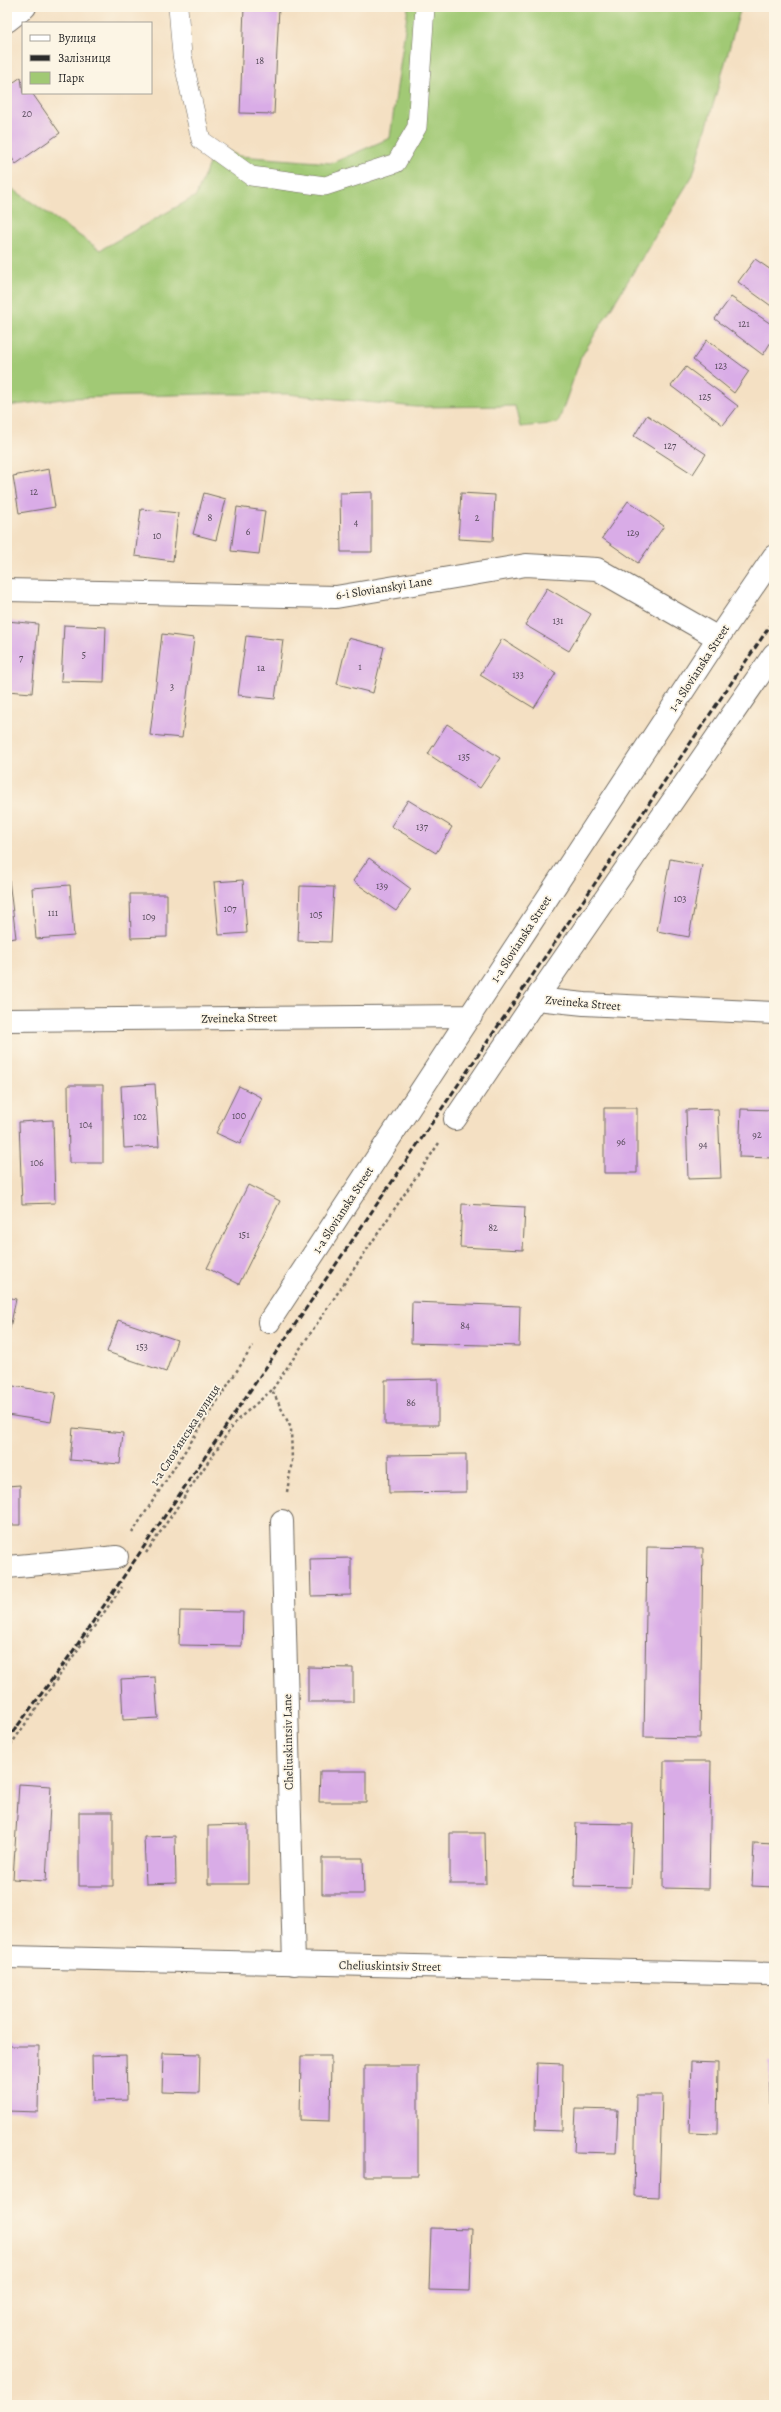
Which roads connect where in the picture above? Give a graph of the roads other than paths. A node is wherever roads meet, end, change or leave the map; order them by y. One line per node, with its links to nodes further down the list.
1 (25, 7): 4 (street)
2 (178, 7): 3 (lane)
3 (425, 7)
4 (7, 21)
5 (774, 556): 7 (street, 1-a Slovianska Street)
6 (7, 590): 7 (street, 6-i Slovianskyi Lane)
7 (718, 638): 11 (street, 1-a Slovianska Street)
8 (774, 654): 9 (street)
9 (536, 999): 10 (street, Zveineka Street); 13 (street, Zveineka Street)
10 (774, 1013)
11 (471, 1016): 12 (street, Zveineka Street); 14 (street, 1-a Slovianska Street)
12 (7, 1020)
13 (454, 1119)
14 (269, 1322)
15 (282, 1521): 19 (street, Cheliuskintsiv Lane)
16 (117, 1557): 17 (street)
17 (7, 1567)
18 (7, 1957): 19 (street, Cheliuskintsiv Street)
19 (294, 1964): 20 (street, Cheliuskintsiv Street)
20 (774, 1974)

